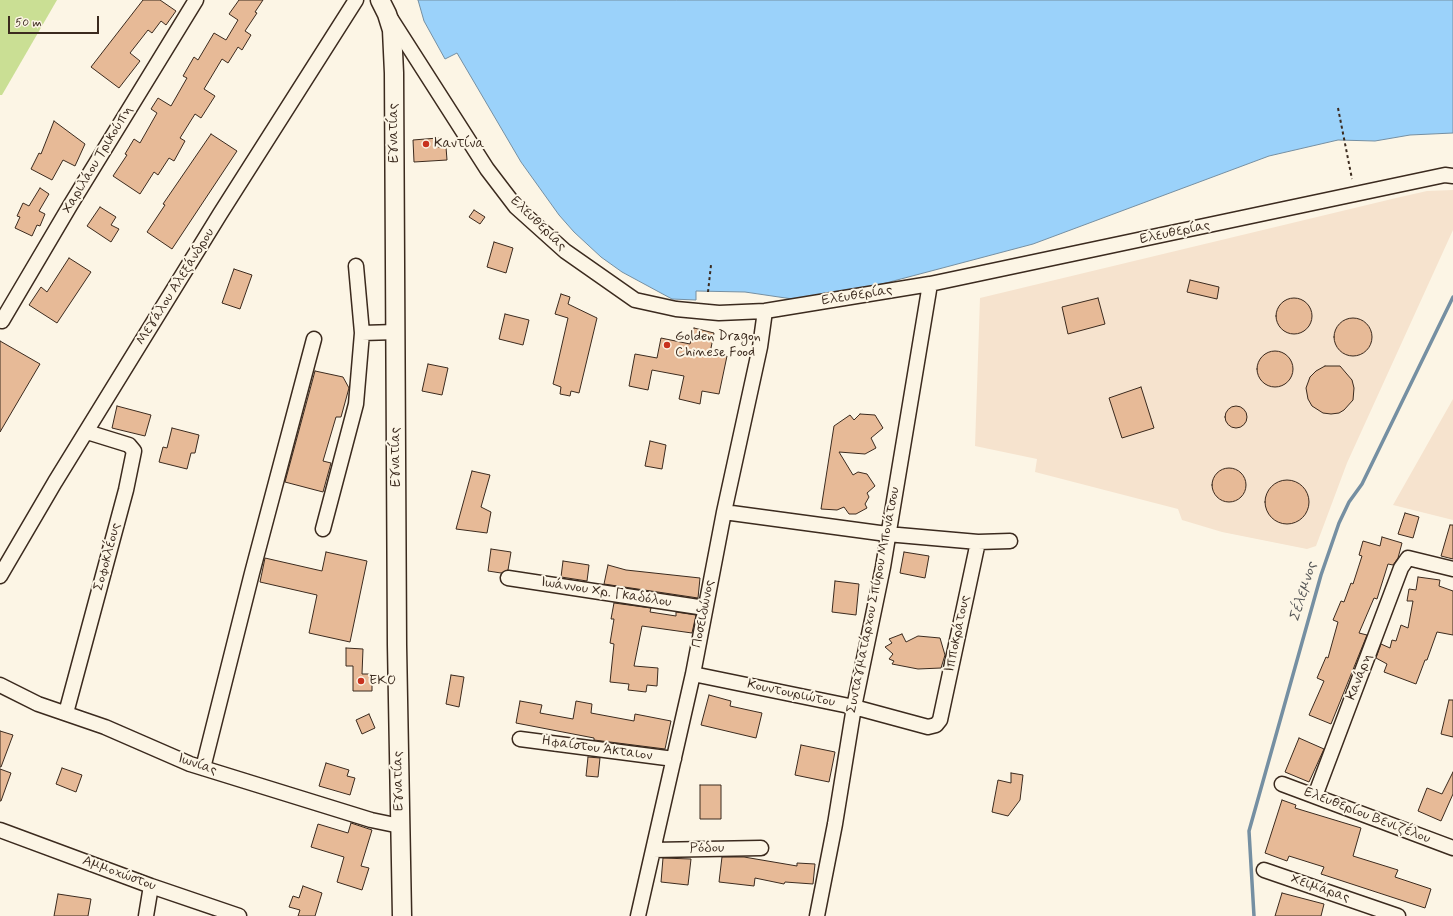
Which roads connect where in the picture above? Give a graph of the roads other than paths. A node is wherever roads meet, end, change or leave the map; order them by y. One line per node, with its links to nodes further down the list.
1 (196, 0): 8 (street, Χαριλάου Τρικούπη)
2 (356, 0): 12 (street, Μεγάλου Αλεξάνδρου)
3 (384, 7): 7 (street, Ελευθερίας); 9 (main road, Εγνατίας)
4 (1453, 176): 6 (street, Ελευθερίας)
5 (356, 266): 10 (street)
6 (930, 284): 7 (street, Ελευθερίας); 15 (street, Συνταγματάρχου Σπύρου Μπονάτσου)
7 (765, 311): 13 (street, Ποσειδώνος)
8 (2, 321)
9 (396, 332): 10 (street); 32 (main road, Εγνατίας)
10 (362, 333): 14 (street)
11 (314, 339): 29 (street)
12 (87, 432): 19 (street, Μεγάλου Αλεξάνδρου); 25 (street, Σοφοκλέους)
13 (724, 512): 15 (street); 21 (street, Ποσειδώνος)
14 (323, 529)
15 (887, 534): 17 (street); 24 (street, Συνταγματάρχου Σπύρου Μπονάτσου)
16 (1010, 541): 17 (street)
17 (978, 542): 26 (street, Ιπποκράτους)
18 (1453, 568): 31 (street, Κανάρη)
19 (0, 576)
20 (508, 578): 21 (street, Ιωάννου Χρ. Γκαδόλου)
21 (705, 608): 22 (street, Ποσειδώνος)
22 (693, 674): 24 (street, Κουντουριώτου); 28 (street, Ποσειδώνος)
23 (0, 685): 25 (street, Ιωνίας)
24 (854, 707): 26 (street, Κουντουριώτου); 43 (street, Συνταγματάρχου Σπύρου Μπονάτσου)
25 (66, 713): 29 (street, Ιωνίας)
26 (936, 725)
27 (520, 739): 28 (street, Ηφαίστου Άκταιον)
28 (674, 759): 36 (street, Ποσειδώνος)
29 (203, 768): 32 (street, Ιωνίας)
30 (1282, 784): 31 (street, Ελευθερίου Βενιζέλου)
31 (1315, 796): 35 (street, Ελευθερίου Βενιζέλου)
32 (400, 826): 41 (main road, Εγνατίας)
33 (0, 830): 38 (street, Αμμοχώστου)
34 (761, 848): 36 (street, Ρόδου)
35 (1453, 848)
36 (653, 850): 42 (street, Ποσειδώνος)
37 (1264, 870): 44 (street, Χειμάρας)
38 (151, 886): 39 (street); 40 (street, Αμμοχώστου)
39 (146, 916)
40 (239, 916)
41 (402, 916)
42 (638, 916)
43 (817, 916)
44 (1398, 916)

